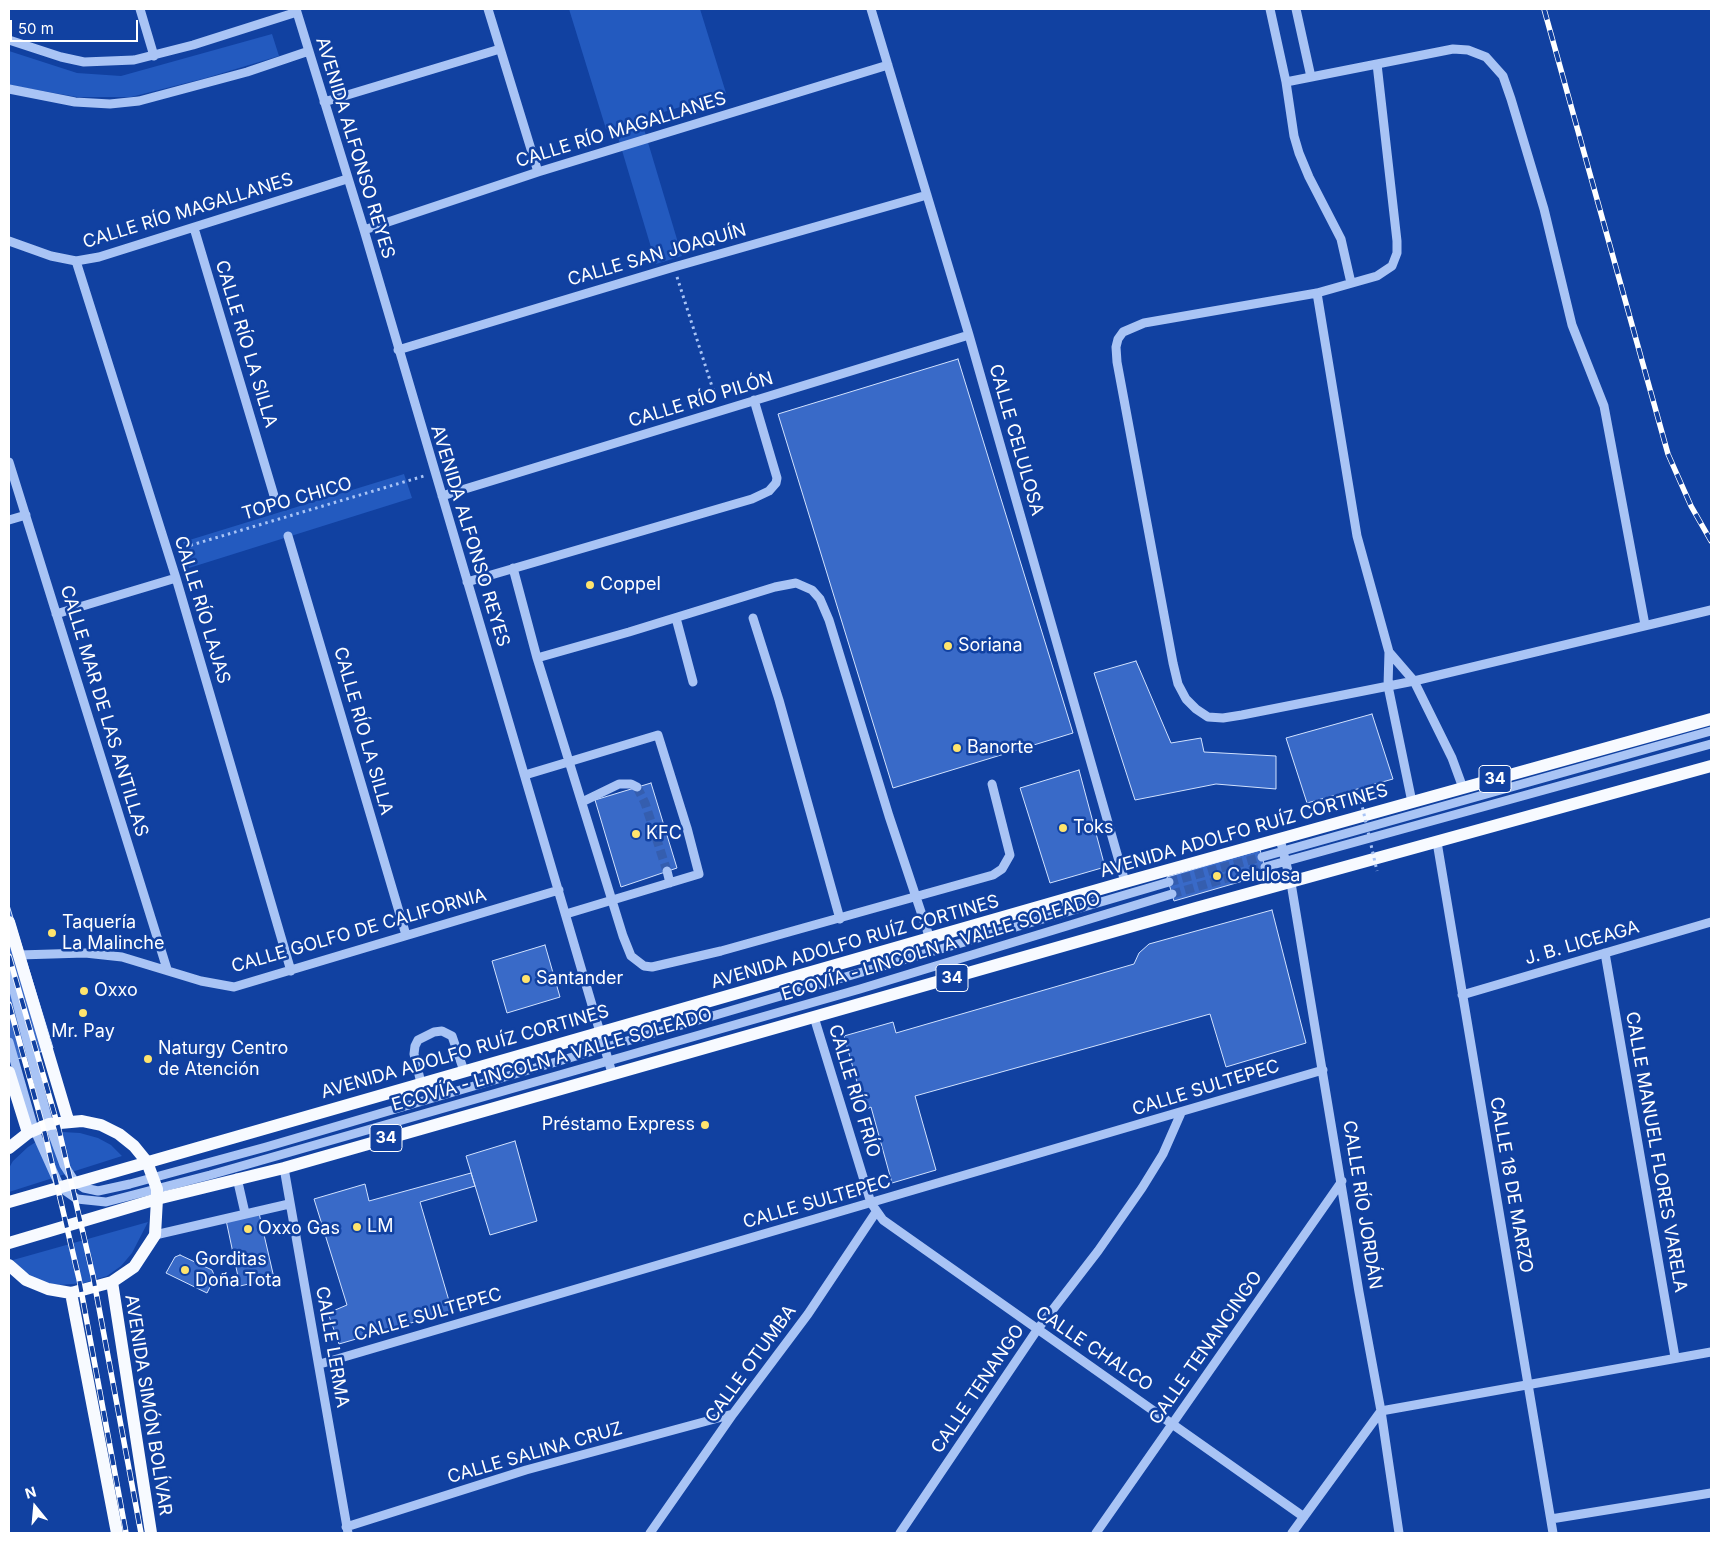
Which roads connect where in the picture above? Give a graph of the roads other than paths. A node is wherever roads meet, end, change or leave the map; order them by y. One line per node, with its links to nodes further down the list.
1 (140, 9): 10 (street)
2 (488, 9): 8 (street)
3 (872, 9): 12 (street, CALLE CELULOSA)
4 (1270, 9): 14 (street)
5 (1296, 9): 13 (street)
6 (297, 10): 9 (street, AVENIDA ALFONSO REYES); 10 (street)
7 (9, 40): 10 (street)
8 (500, 49): 16 (street); 17 (street)
9 (309, 51): 15 (street); 16 (street, AVENIDA ALFONSO REYES)
10 (154, 56)
11 (1377, 64): 13 (street); 24 (street); 42 (street)
12 (888, 65): 17 (street, CALLE RÍO MAGALLANES); 19 (street, CALLE CELULOSA)
13 (1311, 77): 14 (street)
14 (1286, 82): 24 (street)
15 (9, 89)
16 (324, 102): 18 (street, AVENIDA ALFONSO REYES)
17 (538, 172): 21 (street, CALLE RÍO MAGALLANES)
18 (347, 179): 20 (street, CALLE RÍO MAGALLANES); 21 (street, AVENIDA ALFONSO REYES)
19 (927, 195): 26 (street, CALLE CELULOSA); 27 (street, CALLE SAN JOAQUÍN)
20 (194, 228): 23 (street, CALLE RÍO MAGALLANES); 31 (street, CALLE RÍO LA SILLA)
21 (364, 230): 27 (street, AVENIDA ALFONSO REYES)
22 (9, 241): 23 (street, CALLE RÍO MAGALLANES)
23 (76, 260): 36 (street, CALLE RÍO LAJAS)
24 (1351, 284): 25 (street)
25 (1317, 293): 43 (street); 47 (street)
26 (969, 335): 28 (street, CALLE RÍO PILÓN); 65 (street, CALLE CELULOSA)
27 (398, 350): 30 (street, AVENIDA ALFONSO REYES)
28 (754, 400): 30 (street, CALLE RÍO PILÓN); 35 (street)
29 (9, 462): 32 (street, CALLE MAR DE LAS ANTILLAS)
30 (442, 496): 37 (street, AVENIDA ALFONSO REYES)
31 (275, 499)
32 (26, 515): 33 (street); 39 (street, CALLE MAR DE LAS ANTILLAS)
33 (9, 520)
34 (288, 536): 77 (street, CALLE RÍO LA SILLA)
35 (513, 568): 37 (street); 44 (street)
36 (176, 578): 39 (street); 82 (street, CALLE RÍO LAJAS)
37 (467, 582): 53 (street, AVENIDA ALFONSO REYES)
38 (1711, 610): 42 (street)
39 (56, 614): 81 (street, CALLE MAR DE LAS ANTILLAS)
40 (676, 618): 44 (street); 46 (street); 71 (street)
41 (753, 618): 74 (street)
42 (1645, 625): 45 (street)
43 (1389, 652): 45 (street); 47 (street)
44 (538, 658): 51 (street)
45 (1414, 681): 47 (street); 56 (street)
46 (693, 682)
47 (1388, 686): 58 (street)
48 (1711, 719): 56 (main road, AVENIDA ADOLFO RUÍZ CORTINES / 34)
49 (1711, 731): 60 (street)
50 (1711, 744): 62 (street)
51 (570, 762): 53 (street); 57 (street); 67 (street)
52 (1711, 766): 59 (main road, 34)
53 (525, 774): 69 (street, AVENIDA ALFONSO REYES)
54 (992, 784): 71 (street)
55 (636, 787): 57 (street)
56 (1464, 788): 58 (main road, AVENIDA ADOLFO RUÍZ CORTINES / 34)
57 (582, 802): 72 (street)
58 (1412, 802): 60 (main road, AVENIDA ADOLFO RUÍZ CORTINES / 34)
59 (1437, 842): 68 (main road, 34); 84 (street, CALLE 18 DE MARZO)
60 (1281, 845): 61 (street); 62 (street, CALLE RÍO JORDÁN); 65 (main road, AVENIDA ADOLFO RUÍZ CORTINES / 34)
61 (1262, 857)
62 (1286, 862): 63 (street); 68 (street, CALLE RÍO JORDÁN)
63 (1265, 867)
64 (667, 872): 67 (street)
65 (1125, 882): 78 (main road, AVENIDA ADOLFO RUÍZ CORTINES / 34)
66 (1169, 882): 88 (street)
67 (670, 883): 72 (street)
68 (1291, 883): 85 (main road, 34); 90 (street, CALLE RÍO JORDÁN)
69 (559, 890): 73 (street, AVENIDA ALFONSO REYES); 77 (street, CALLE GOLFO DE CALIFORNIA)
70 (1172, 894): 89 (street, ECOVÍA - LINCOLN A VALLE SOLEADO)
71 (917, 896): 74 (street); 78 (street)
72 (612, 900): 73 (street); 74 (street)
73 (566, 914): 86 (street, AVENIDA ALFONSO REYES)
74 (840, 919)
75 (9, 922): 80 (main road)
76 (1711, 922): 79 (street, J. B. LICEAGA)
77 (406, 935): 82 (street, CALLE GOLFO DE CALIFORNIA)
78 (930, 938): 86 (main road, AVENIDA ADOLFO RUÍZ CORTINES / 34)
79 (1605, 953): 84 (street, J. B. LICEAGA); 119 (street, CALLE MANUEL FLORES VARELA)
80 (19, 955): 81 (street, CALLE GOLFO DE CALIFORNIA); 96 (main road)
81 (167, 969): 82 (street, CALLE GOLFO DE CALIFORNIA)
82 (291, 971)
83 (9, 972): 97 (street)
84 (1462, 995): 121 (street, CALLE 18 DE MARZO)
85 (814, 1017): 93 (main road, 34); 108 (street, CALLE RÍO FRÍO)
86 (600, 1032): 88 (street, AVENIDA ALFONSO REYES); 91 (main road, AVENIDA ADOLFO RUÍZ CORTINES / 34)
87 (9, 1042): 98 (street)
88 (604, 1046): 89 (street, AVENIDA ALFONSO REYES); 106 (street)
89 (608, 1060): 93 (street, AVENIDA ALFONSO REYES); 106 (street, ECOVÍA - LINCOLN A VALLE SOLEADO)
90 (1323, 1070): 95 (street, CALLE SULTEPEC); 103 (street, CALLE RÍO JORDÁN)
91 (464, 1071): 94 (main road, AVENIDA ADOLFO RUÍZ CORTINES / 34); 94 (street)
92 (9, 1072): 98 (main road)
93 (612, 1073): 101 (main road, 34)
94 (421, 1083): 100 (main road, AVENIDA ADOLFO RUÍZ CORTINES / 34)
95 (1181, 1113): 108 (street, CALLE SULTEPEC); 117 (street, CALLE TENANGO)
96 (68, 1120): 97 (main road); 100 (main road)
97 (49, 1124): 98 (main road); 104 (street)
98 (31, 1131): 99 (main road); 105 (street)
99 (9, 1148)
100 (146, 1162): 104 (main road, AVENIDA ADOLFO RUÍZ CORTINES / 34); 106 (main road)
101 (284, 1168): 102 (main road, 34); 109 (street, CALLE LERMA)
102 (237, 1178): 106 (main road, 34); 111 (street)
103 (1342, 1181): 122 (street, CALLE RÍO JORDÁN); 124 (street, CALLE TENANCINGO)
104 (75, 1182): 105 (main road, AVENIDA ADOLFO RUÍZ CORTINES / 34); 106 (street)
105 (60, 1187): 106 (street, ECOVÍA - LINCOLN A VALLE SOLEADO); 107 (main road, AVENIDA ADOLFO RUÍZ CORTINES / 34)
106 (156, 1189): 112 (main road); 113 (main road, 34)
107 (9, 1202)
108 (871, 1203): 110 (street, CALLE CHALCO); 120 (street, CALLE SULTEPEC)
109 (289, 1204): 111 (street); 120 (street, CALLE LERMA)
110 (876, 1212): 117 (street, CALLE CHALCO); 123 (street, CALLE OTUMBA)
111 (245, 1213): 112 (street)
112 (154, 1235): 115 (main road)
113 (9, 1242)
114 (9, 1265): 116 (main road)
115 (112, 1282): 116 (main road); 130 (main road, AVENIDA SIMÓN BOLÍVAR)
116 (71, 1293): 129 (main road)
117 (1037, 1330): 124 (street, CALLE CHALCO); 132 (street, CALLE TENANGO)
118 (1711, 1352): 119 (street)
119 (1675, 1357): 121 (street)
120 (320, 1364): 128 (street, CALLE LERMA)
121 (1529, 1386): 122 (street); 127 (street, CALLE 18 DE MARZO)
122 (1381, 1411): 126 (street); 135 (street, CALLE RÍO JORDÁN)
123 (733, 1414): 128 (street, CALLE SALINA CRUZ); 131 (street, CALLE OTUMBA)
124 (1174, 1423): 126 (street, CALLE CHALCO); 133 (street, CALLE TENANCINGO)
125 (1711, 1493): 127 (street)
126 (1304, 1517): 134 (street)
127 (1551, 1519): 136 (street, CALLE 18 DE MARZO)
128 (347, 1530)
129 (117, 1533)
130 (151, 1533)
131 (650, 1533)
132 (900, 1533)
133 (1096, 1533)
134 (1292, 1533)
135 (1399, 1533)
136 (1553, 1533)

